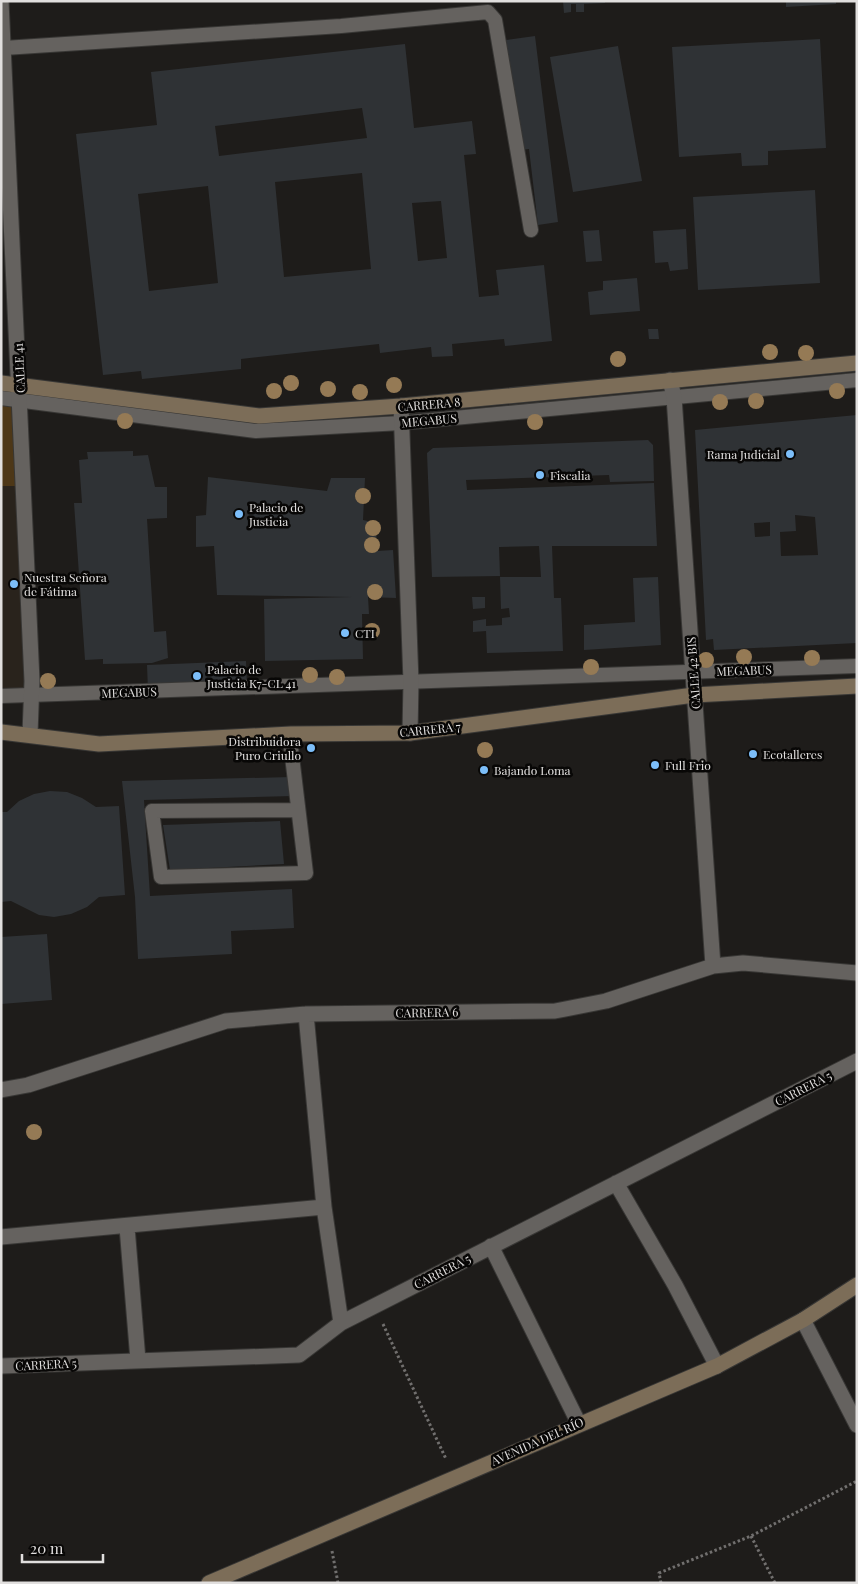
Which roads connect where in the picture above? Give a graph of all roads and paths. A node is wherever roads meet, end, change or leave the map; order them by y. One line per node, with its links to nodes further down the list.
1 (1, 1): 2 (street, CALLE 41)
2 (4, 48): 3 (lane); 8 (street, CALLE 41)
3 (531, 230)
4 (857, 363): 5 (main road, CARRERA 8)
5 (670, 380): 10 (street, CALLE 42 BIS); 11 (main road, CARRERA 8)
6 (857, 380): 10 (lane, MEGABUS)
7 (1, 384): 8 (main road, CARRERA 8)
8 (20, 394): 9 (lane, MEGABUS); 11 (main road, CARRERA 8); 12 (lane, MEGABUS); 17 (street, CALLE 41)
9 (1, 398)
10 (674, 398): 12 (lane, MEGABUS); 14 (street, CALLE 42 BIS)
11 (401, 406): 12 (street)
12 (401, 423): 15 (street)
13 (857, 666): 14 (lane, MEGABUS)
14 (693, 672): 15 (lane, MEGABUS); 18 (street, CALLE 42 BIS)
15 (411, 682): 17 (lane, MEGABUS); 21 (street)
16 (857, 686): 18 (main road, CARRERA 7)
17 (32, 695): 19 (lane, MEGABUS); 22 (street, CALLE 41)
18 (694, 695): 21 (main road, CARRERA 7); 25 (street, CALLE 42 BIS)
19 (1, 696)
20 (1, 732): 22 (main road, CARRERA 7)
21 (410, 733): 23 (main road, CARRERA 7)
22 (30, 734): 23 (main road, CARRERA 7)
23 (292, 734): 24 (lane)
24 (298, 810): 24 (lane)
25 (713, 966): 26 (street, CARRERA 6); 27 (street, CARRERA 6)
26 (857, 973)
27 (306, 1014): 29 (street, CARRERA 6); 31 (street)
28 (857, 1061): 30 (street, CARRERA 5)
29 (1, 1090)
30 (616, 1183): 34 (street, CARRERA 5); 41 (street)
31 (324, 1207): 32 (street); 38 (street)
32 (127, 1227): 33 (street); 39 (street)
33 (1, 1237)
34 (491, 1246): 36 (street, CARRERA 5); 42 (street)
35 (857, 1285): 37 (main road, AVENIDA DEL RÍO)
36 (374, 1306): 38 (street, CARRERA 5); 44 (path)
37 (803, 1320): 41 (main road, AVENIDA DEL RÍO); 43 (street)
38 (341, 1322): 39 (street, CARRERA 5)
39 (138, 1360): 40 (street, CARRERA 5)
40 (1, 1366)
41 (717, 1366): 42 (main road, AVENIDA DEL RÍO)
42 (578, 1424): 44 (main road, AVENIDA DEL RÍO)
43 (857, 1425)
44 (454, 1477): 46 (main road, AVENIDA DEL RÍO)
45 (857, 1481): 47 (path)
46 (328, 1532): 48 (main road, AVENIDA DEL RÍO); 49 (path)
47 (751, 1536): 50 (path); 51 (path)
48 (209, 1583)
49 (338, 1583)
50 (661, 1583)
51 (775, 1583)

